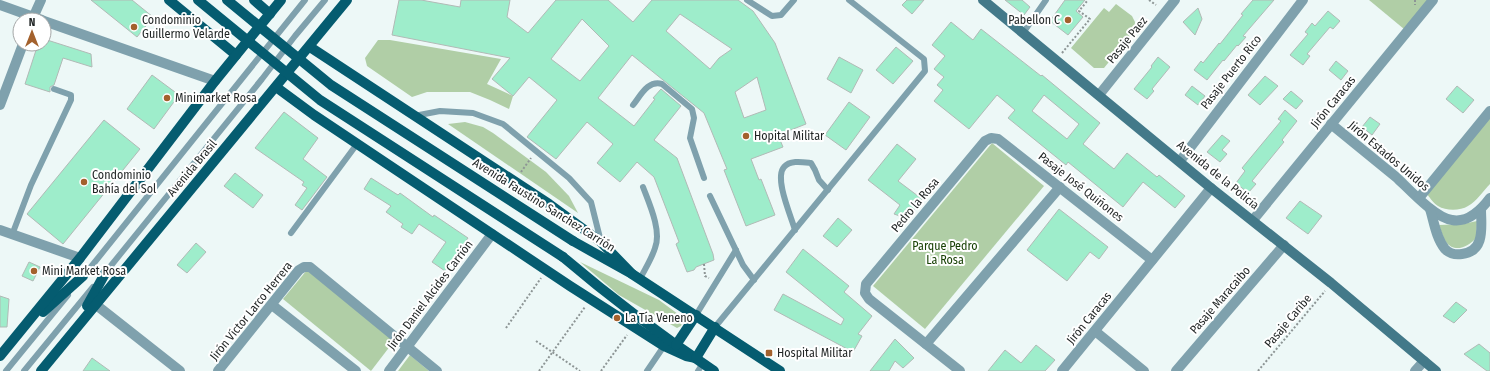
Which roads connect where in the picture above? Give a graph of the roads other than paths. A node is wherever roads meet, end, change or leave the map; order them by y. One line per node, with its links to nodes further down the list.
1 (41, 0): 20 (street)
2 (169, 0): 26 (main road)
3 (198, 0): 72 (main road, bridge)
4 (227, 0): 62 (main road, Avenida Faustino Sanchez Carrión, bridge)
5 (254, 0): 21 (main road)
6 (281, 0): 21 (main road)
7 (305, 0): 61 (lane, Avenida Brasil)
8 (326, 0): 60 (lane, Avenida Brasil)
9 (347, 0): 24 (main road, Avenida Brasil)
10 (748, 0): 11 (lane)
11 (794, 0)
12 (848, 0): 43 (lane)
13 (983, 0): 23 (street, Avenida de la Policía)
14 (1046, 0): 23 (lane)
15 (1175, 0): 30 (street, Pasaje Paez)
16 (1303, 0): 38 (street, Pasaje Puerto Rico)
17 (1432, 0): 35 (street, Jirón Caracas)
18 (0, 5): 19 (street)
19 (19, 12)
20 (39, 12)
21 (270, 14): 26 (main road)
22 (52, 24): 27 (street)
23 (1023, 33): 30 (street, Avenida de la Policía)
24 (310, 47): 28 (main road, Avenida Brasil); 34 (main road)
25 (20, 52): 31 (street)
26 (236, 55): 27 (main road)
27 (215, 81): 58 (main road)
28 (276, 87): 37 (main road); 64 (main road, Avenida Brasil)
29 (54, 89): 53 (lane)
30 (1099, 95): 38 (street, Avenida de la Policía)
31 (0, 105)
32 (633, 105): 39 (lane)
33 (1490, 111): 45 (street)
34 (414, 116): 55 (main road); 55 (lane)
35 (1331, 124): 45 (street, Jirón Estados Unidos); 49 (street, Jirón Caracas)
36 (991, 138): 40 (street, Pasaje José Quiñones); 71 (street, Pedro la Rosa)
37 (357, 144): 52 (lane); 54 (main road)
38 (1180, 160): 42 (street, Avenida de la Policía)
39 (704, 178)
40 (1060, 186): 59 (street, Pasaje José Quiñones); 71 (street)
41 (643, 187): 62 (lane)
42 (1212, 188): 49 (street, Avenida de la Policía); 59 (street, Jirón Caracas)
43 (828, 190): 51 (lane); 51 (lane)
44 (710, 196): 57 (lane)
45 (1419, 198): 47 (street, Jirón Estados Unidos)
46 (1490, 198): 48 (street, Jirón Estados Unidos)
47 (1430, 208): 48 (street, Jirón Estados Unidos); 48 (street, Jirón Estados Unidos)
48 (1481, 209)
49 (1253, 220): 56 (street, Avenida de la Policía)
50 (0, 230): 53 (street)
51 (795, 230): 63 (lane)
52 (291, 232)
53 (12, 234): 58 (street)
54 (492, 234): 73 (street, Jirón Daniel Alcides Carrión); 74 (main road)
55 (601, 242): 62 (main road)
56 (1284, 245): 76 (street, Avenida de la Policía); 92 (street, Pasaje Maracaibo)
57 (736, 250): 63 (lane); 66 (lane)
58 (80, 258): 69 (main road)
59 (1152, 260): 70 (street, Jirón Caracas)
60 (107, 270): 68 (main road); 79 (lane, Avenida Brasil)
61 (83, 276): 69 (main road); 78 (lane, Avenida Brasil)
62 (636, 276): 66 (main road, Avenida Faustino Sanchez Carrión)
63 (754, 280): 67 (lane)
64 (95, 304): 68 (main road, Avenida Brasil); 81 (street)
65 (272, 305): 73 (street, Jirón Víctor Larco Herrera); 82 (street, Jirón Víctor Larco Herrera); 83 (street)
66 (696, 315): 67 (main road, Avenida Faustino Sanchez Carrión); 72 (main road)
67 (715, 328): 77 (main road); 88 (main road, Avenida Faustino Sanchez Carrión)
68 (74, 329): 80 (main road, Avenida Brasil)
69 (22, 330): 75 (main road)
70 (1095, 331): 90 (street, Jirón Caracas); 91 (street)
71 (926, 344): 89 (street)
72 (676, 345): 77 (main road)
73 (407, 346): 84 (street, Jirón Daniel Alcides Carrión); 85 (street)
74 (664, 346): 77 (main road); 86 (lane)
75 (0, 356)
76 (1424, 361): 93 (street); 94 (street, Avenida de la Policía)
77 (699, 364): 87 (main road)
78 (6, 371)
79 (24, 371)
80 (41, 371)
81 (180, 371)
82 (218, 371)
83 (356, 371)
84 (389, 371)
85 (437, 371)
86 (647, 371)
87 (714, 371)
88 (780, 371)
89 (960, 371)
90 (1062, 371)
91 (1144, 371)
92 (1176, 371)
93 (1415, 371)
94 (1436, 371)

